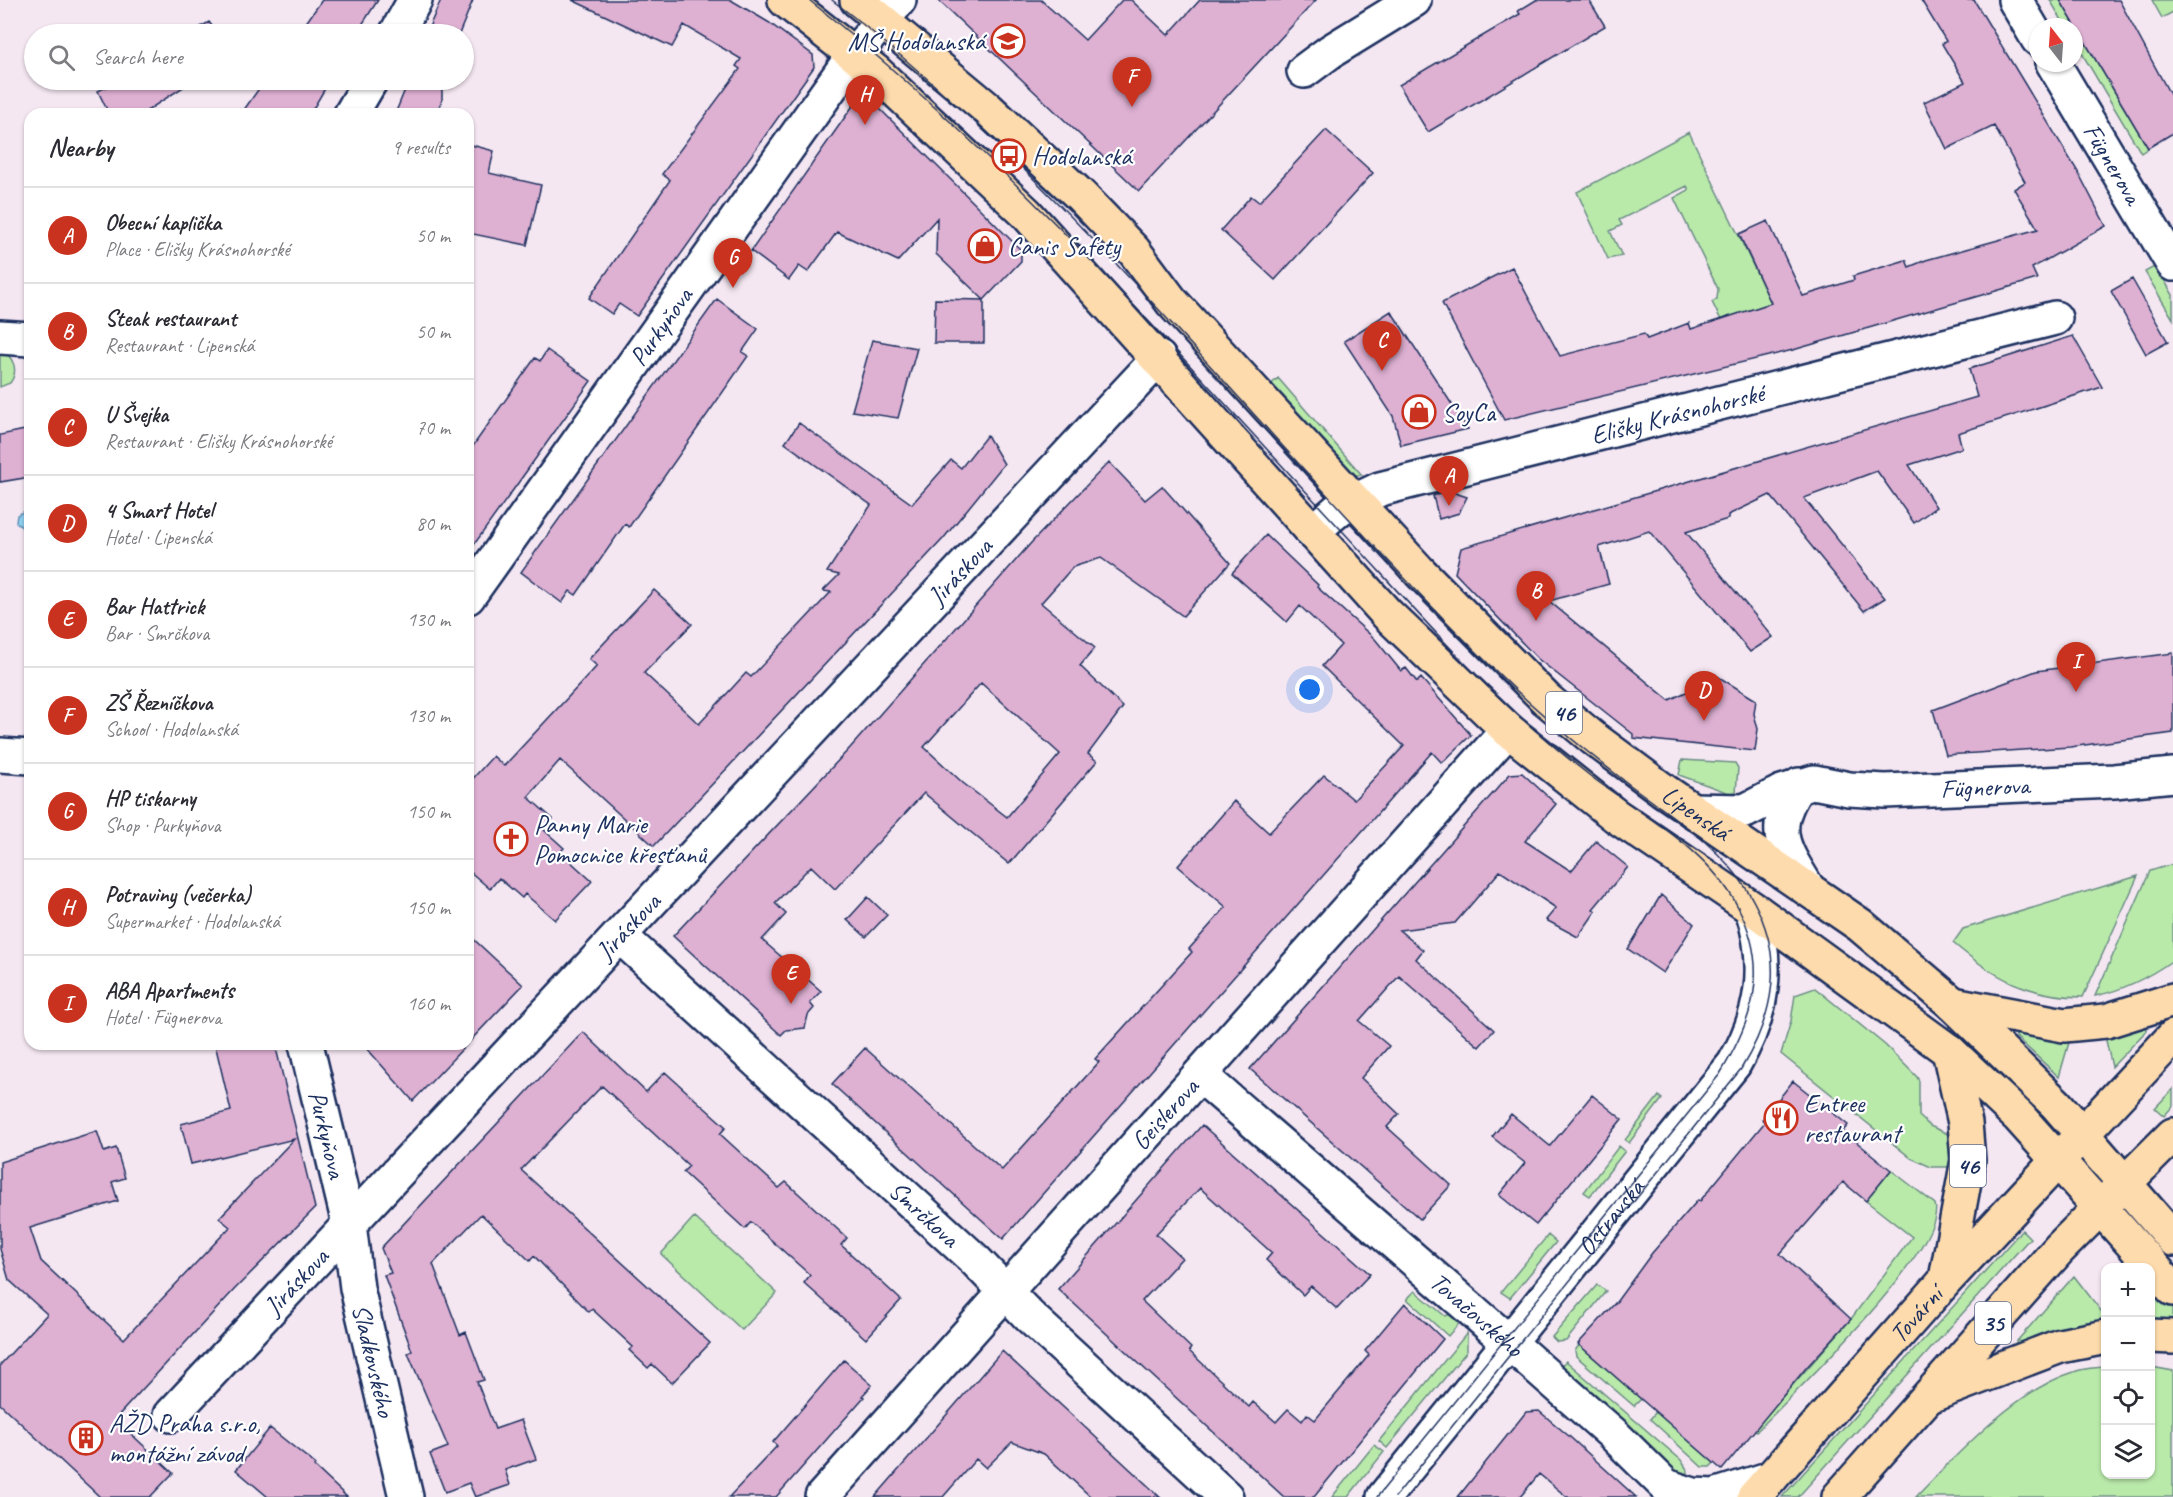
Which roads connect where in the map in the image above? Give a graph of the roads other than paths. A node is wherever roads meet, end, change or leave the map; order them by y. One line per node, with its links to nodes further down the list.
1 (415, 0): 7 (street)
2 (785, 0): 9 (main road, 46)
3 (857, 0): 6 (main road, Lipenská)
4 (1414, 0): 10 (street)
5 (2015, 0): 8 (street)
6 (890, 10): 9 (street, Purkyňova); 19 (main road, Lipenská)
7 (402, 24)
8 (2029, 24)
9 (853, 56): 18 (main road, 46); 21 (street, Purkyňova)
10 (1305, 71)
11 (2058, 72): 14 (street, Fügnerova)
12 (365, 90): 13 (street)
13 (355, 108)
14 (2173, 264)
15 (2055, 318): 19 (street, Elišky Krásnohorské)
16 (0, 337): 17 (street)
17 (24, 339)
18 (1159, 358): 20 (main road, 46); 30 (street, Jiráskova)
19 (1354, 500): 20 (street, Elišky Krásnohorské); 27 (main road, Lipenská / 46)
20 (1312, 532): 22 (main road, Lipenská / 46)
21 (474, 589)
22 (1508, 730): 29 (main road, Lipenská / 46); 36 (street, Geislerova)
23 (0, 755): 24 (street)
24 (24, 757)
25 (2173, 775): 26 (street, Fügnerova)
26 (1799, 785): 27 (street, Fügnerova); 28 (street)
27 (1692, 810): 28 (main road, Lipenská / 46)
28 (1808, 887): 32 (main road, Lipenská / 46)
29 (1752, 909): 35 (main road, 46); 50 (street, Ostravská)
30 (620, 936): 42 (street, Jiráskova); 46 (street, Smrčkova)
31 (2173, 1000): 32 (main road)
32 (1953, 1004): 37 (main road, Lipenská / 46)
33 (2173, 1037): 37 (main road, 35)
34 (307, 1050): 42 (street, Purkyňova)
35 (1949, 1051): 39 (main road); 44 (main road, 46)
36 (1200, 1075): 46 (street, Geislerova); 50 (street, Tovačovského)
37 (2082, 1133): 39 (main road, Tovární / 35); 40 (main road, 46)
38 (2173, 1135): 40 (main road, 35)
39 (2057, 1161): 41 (main road); 44 (main road, Tovární / 35)
40 (2124, 1184): 41 (main road, 35); 43 (main road)
41 (2099, 1209): 45 (main road); 51 (main road, 35)
42 (349, 1224): 52 (street, Jiráskova); 54 (street, Sladkovského)
43 (2173, 1239)
44 (1946, 1280): 53 (main road, Tovární / 35)
45 (2173, 1289)
46 (1006, 1291): 55 (street, Geislerova); 56 (street, Smrčkova)
47 (2155, 1336): 48 (main road)
48 (2173, 1337)
49 (2101, 1338): 51 (main road)
50 (1511, 1344): 53 (street, Tovačovského); 57 (street, Ostravská)
51 (1927, 1396): 58 (main road, 35)
52 (171, 1415)
53 (1762, 1488)
54 (406, 1497)
55 (822, 1497)
56 (1226, 1497)
57 (1384, 1497)
58 (1839, 1497)

